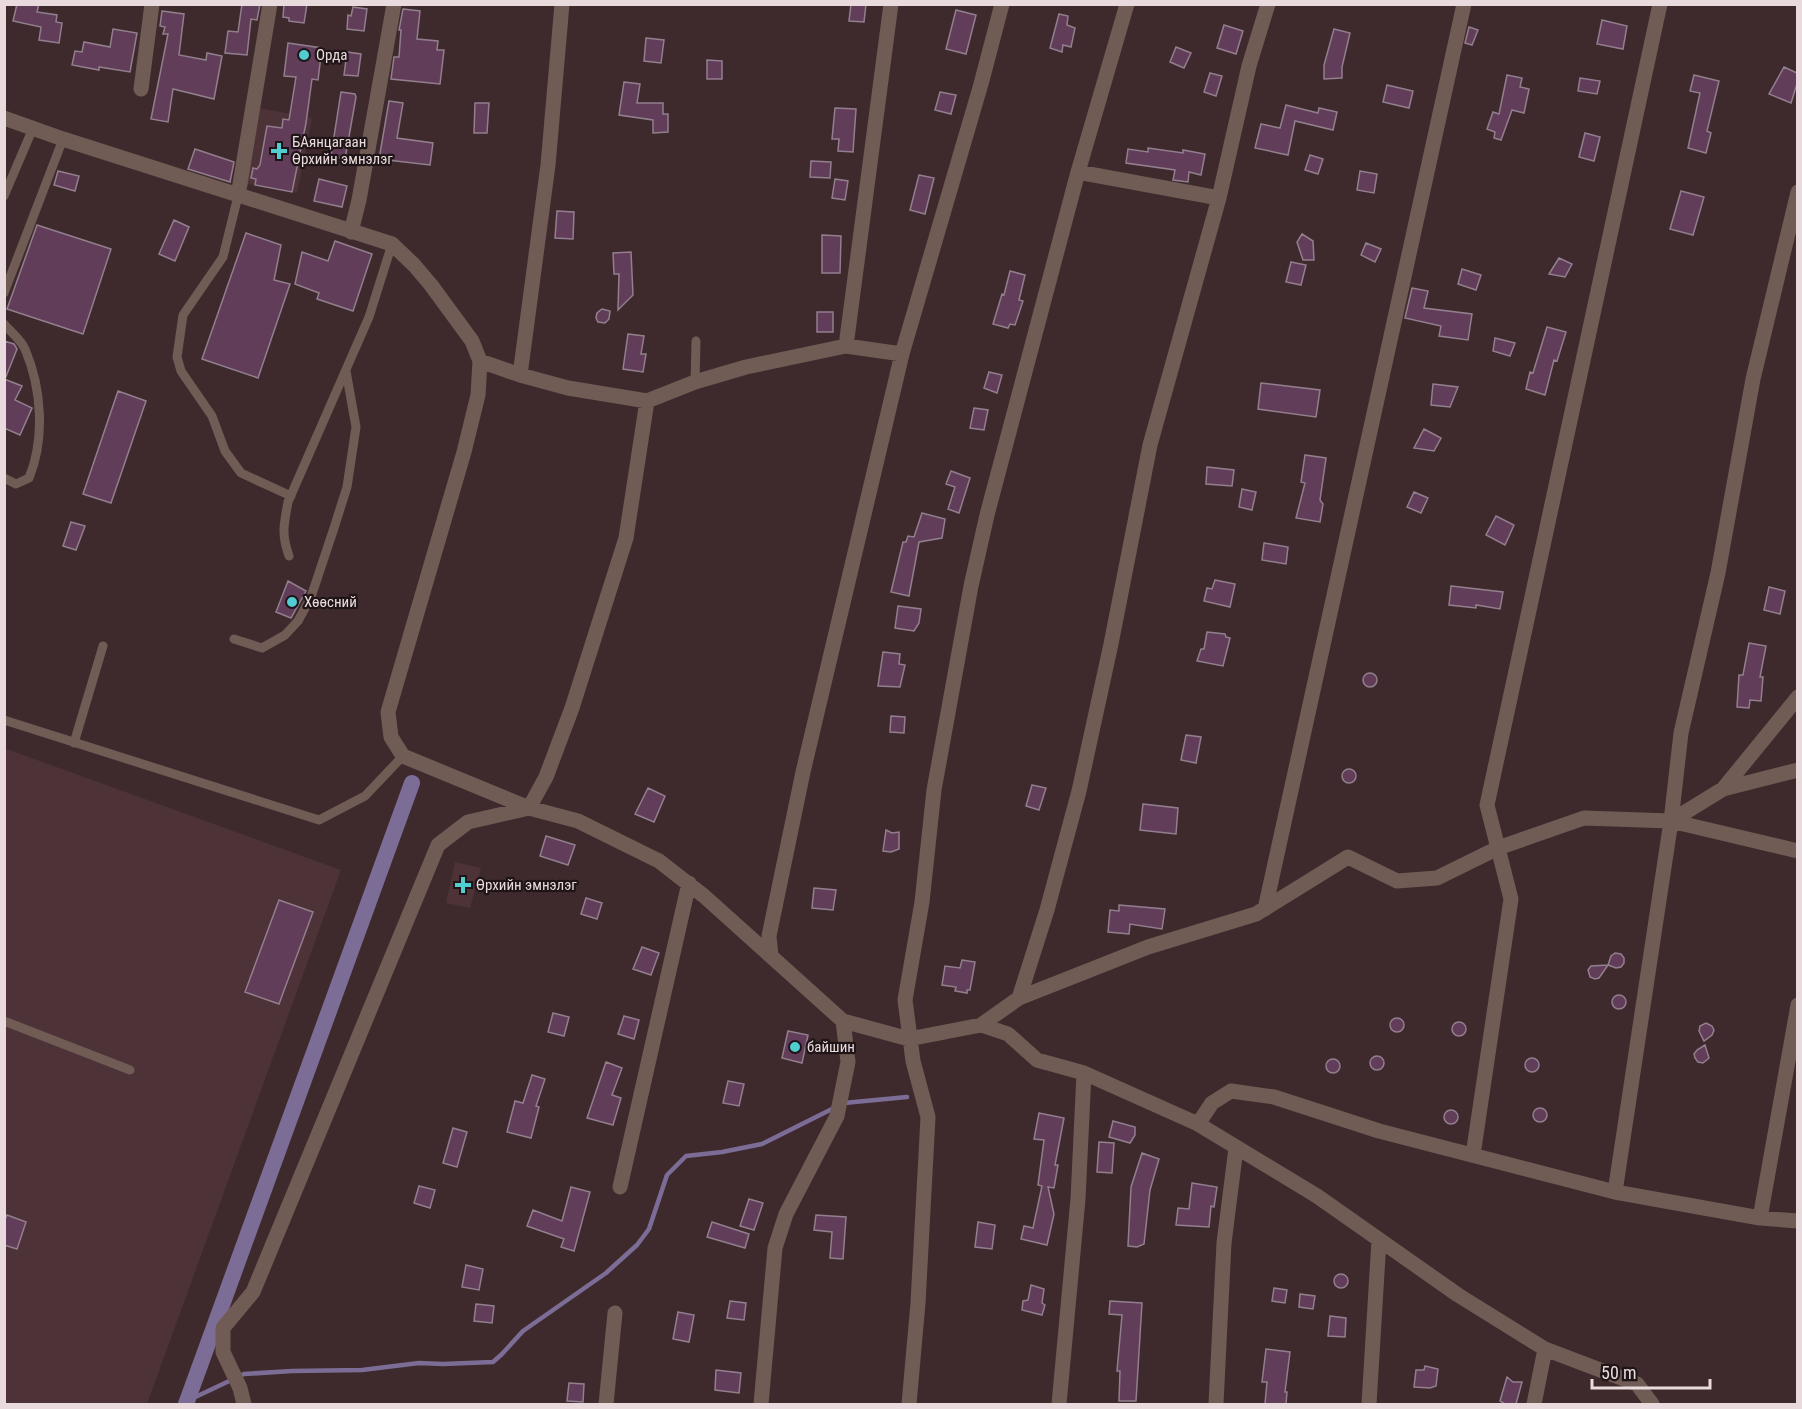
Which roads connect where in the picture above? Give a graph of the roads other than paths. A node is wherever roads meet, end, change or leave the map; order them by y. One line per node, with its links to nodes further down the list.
1 (152, 4): 11 (street)
2 (270, 4): 18 (street)
3 (394, 4): 20 (street)
4 (562, 4): 29 (street)
5 (891, 4): 25 (street)
6 (1002, 4): 26 (street)
7 (1127, 4): 15 (street)
8 (1268, 4): 19 (street)
9 (1464, 4): 48 (street)
10 (1660, 4): 45 (street)
11 (141, 89)
12 (4, 118): 13 (street)
13 (33, 128): 14 (street); 17 (lane)
14 (63, 139): 18 (street); 22 (lane)
15 (1078, 172): 19 (street); 55 (street)
16 (1797, 192): 44 (street)
17 (4, 196)
18 (238, 196): 20 (street); 33 (lane)
19 (1219, 198): 50 (street)
20 (351, 232): 21 (street)
21 (392, 244): 27 (street); 28 (lane)
22 (4, 293)
23 (4, 324): 32 (lane)
24 (696, 341): 30 (lane)
25 (846, 346): 26 (street); 30 (street)
26 (902, 354): 49 (street)
27 (480, 361): 29 (street); 40 (street)
28 (346, 371): 33 (lane); 35 (lane)
29 (520, 375): 31 (street)
30 (695, 382): 31 (street)
31 (647, 401): 43 (street)
32 (4, 478)
33 (291, 496): 34 (lane)
34 (289, 556)
35 (234, 639)
36 (103, 646): 39 (lane)
37 (1797, 697): 42 (street)
38 (4, 720): 39 (lane)
39 (74, 742): 40 (lane)
40 (403, 756): 43 (street)
41 (1797, 770): 42 (street)
42 (1724, 789): 44 (street)
43 (529, 808): 47 (street); 68 (street)
44 (1671, 821): 45 (street); 46 (street); 62 (street)
45 (1498, 848): 48 (street); 60 (street)
46 (1797, 851)
47 (689, 883): 49 (street); 61 (street)
48 (1265, 909): 50 (street)
49 (771, 956): 52 (street)
50 (1018, 998): 54 (street)
51 (1797, 1005): 63 (street)
52 (843, 1021): 55 (street); 70 (street)
53 (4, 1022): 56 (lane)
54 (981, 1025): 55 (street); 57 (street)
55 (909, 1039): 71 (street)
56 (130, 1070)
57 (1084, 1073): 58 (street); 72 (street)
58 (1198, 1124): 59 (street); 60 (street)
59 (1236, 1148): 65 (street); 73 (street)
60 (1473, 1155): 62 (street)
61 (620, 1187)
62 (1615, 1192): 63 (street)
63 (1760, 1218): 64 (street)
64 (1797, 1221)
65 (1379, 1240): 67 (street); 74 (street)
66 (615, 1313): 69 (street)
67 (1545, 1349): 75 (street); 76 (street)
68 (243, 1404)
69 (606, 1404)
70 (761, 1404)
71 (909, 1404)
72 (1059, 1404)
73 (1216, 1404)
74 (1370, 1404)
75 (1534, 1404)
76 (1652, 1404)

